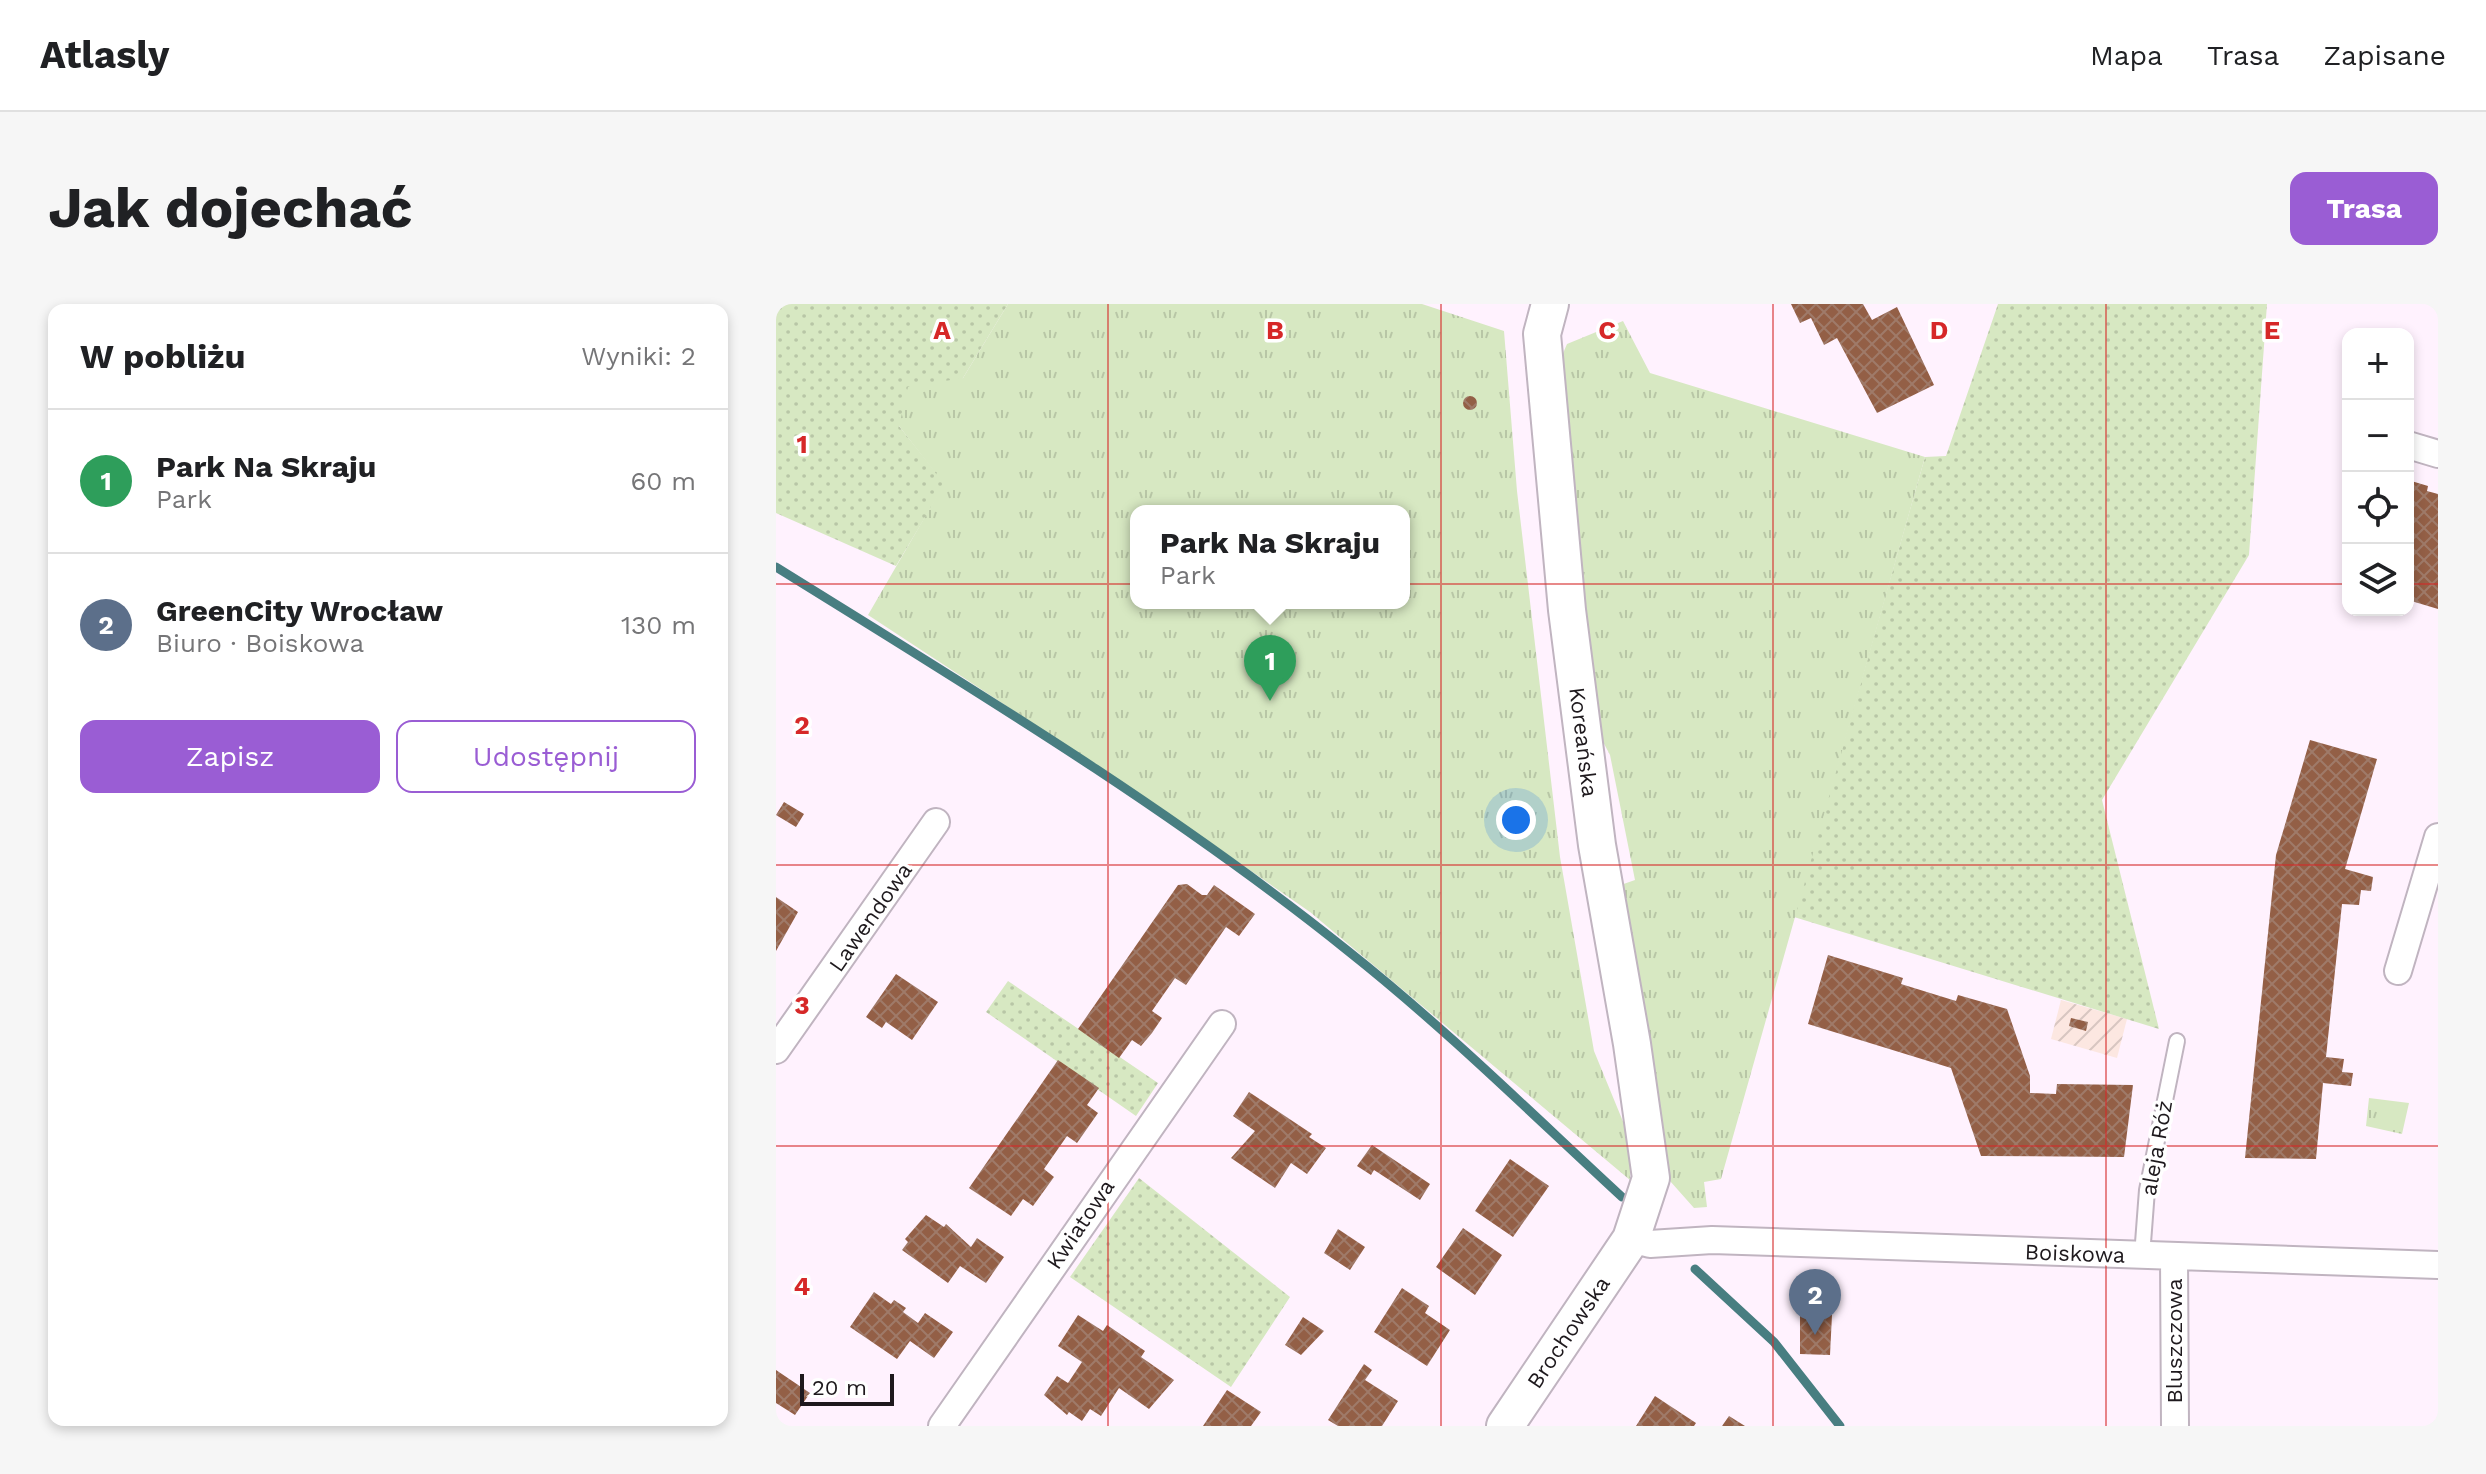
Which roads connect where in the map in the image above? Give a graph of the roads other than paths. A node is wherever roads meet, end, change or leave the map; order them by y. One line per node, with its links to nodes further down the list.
1 (1550, 304): 10 (street, Koreańska)
2 (2414, 447): 3 (street)
3 (2438, 454)
4 (936, 822): 9 (street, Lawendowa)
5 (2438, 837): 6 (street)
6 (2398, 971)
7 (1222, 1024): 15 (street, Kwiatowa)
8 (2177, 1041): 12 (lane, aleja Róż)
9 (776, 1050)
10 (1651, 1178): 11 (street, Brochowska)
11 (1631, 1239): 12 (street, Boiskowa); 16 (street, Brochowska)
12 (2142, 1256): 13 (street, Boiskowa)
13 (2174, 1257): 14 (street, Boiskowa); 17 (street, Bluszczowa)
14 (2438, 1265)
15 (942, 1426)
16 (1505, 1426)
17 (2175, 1426)

